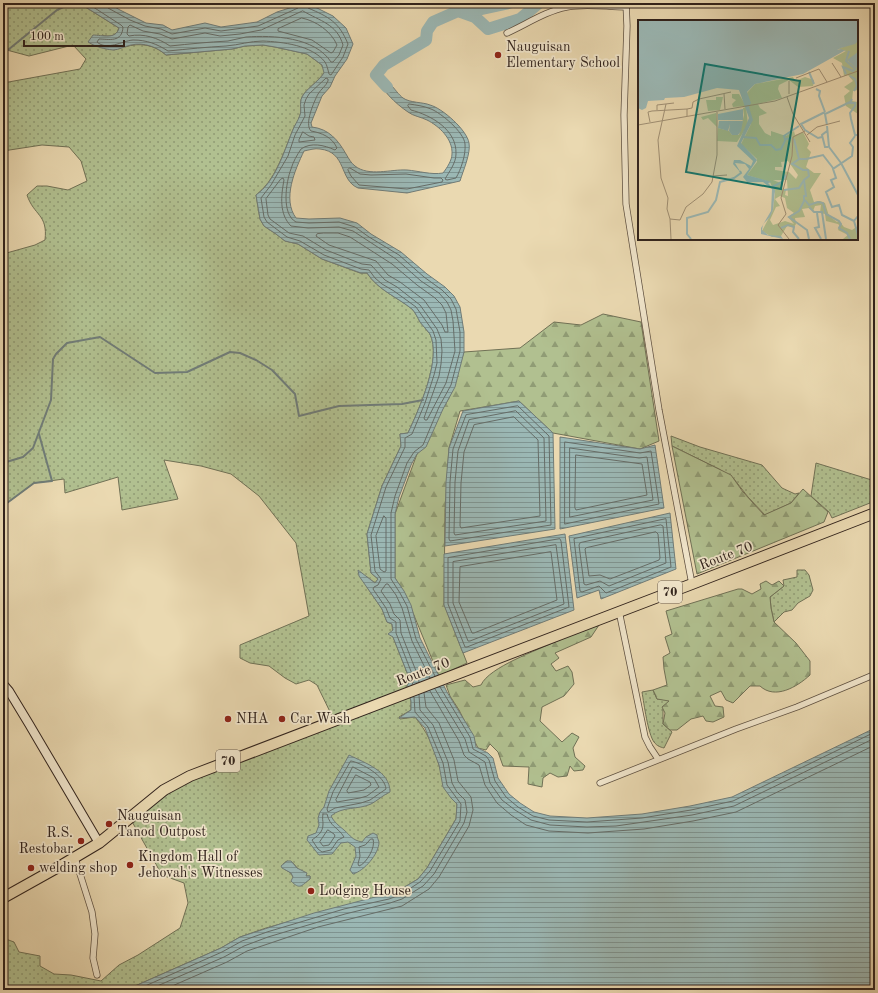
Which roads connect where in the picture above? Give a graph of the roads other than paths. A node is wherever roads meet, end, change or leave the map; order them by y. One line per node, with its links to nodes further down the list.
1 (626, 5): 2 (street); 4 (street)
2 (507, 33)
3 (875, 512): 4 (highway, Route 70 / 70)
4 (692, 584): 5 (highway, Route 70 / 70)
5 (619, 611): 8 (street); 10 (highway, Route 70 / 70)
6 (875, 673): 8 (street)
7 (3, 684): 10 (street)
8 (658, 759): 9 (street)
9 (600, 783)
10 (99, 843): 11 (highway, Route 70 / 70)
11 (75, 858): 12 (highway, Route 70 / 70); 13 (street)
12 (3, 898)
13 (97, 975)

